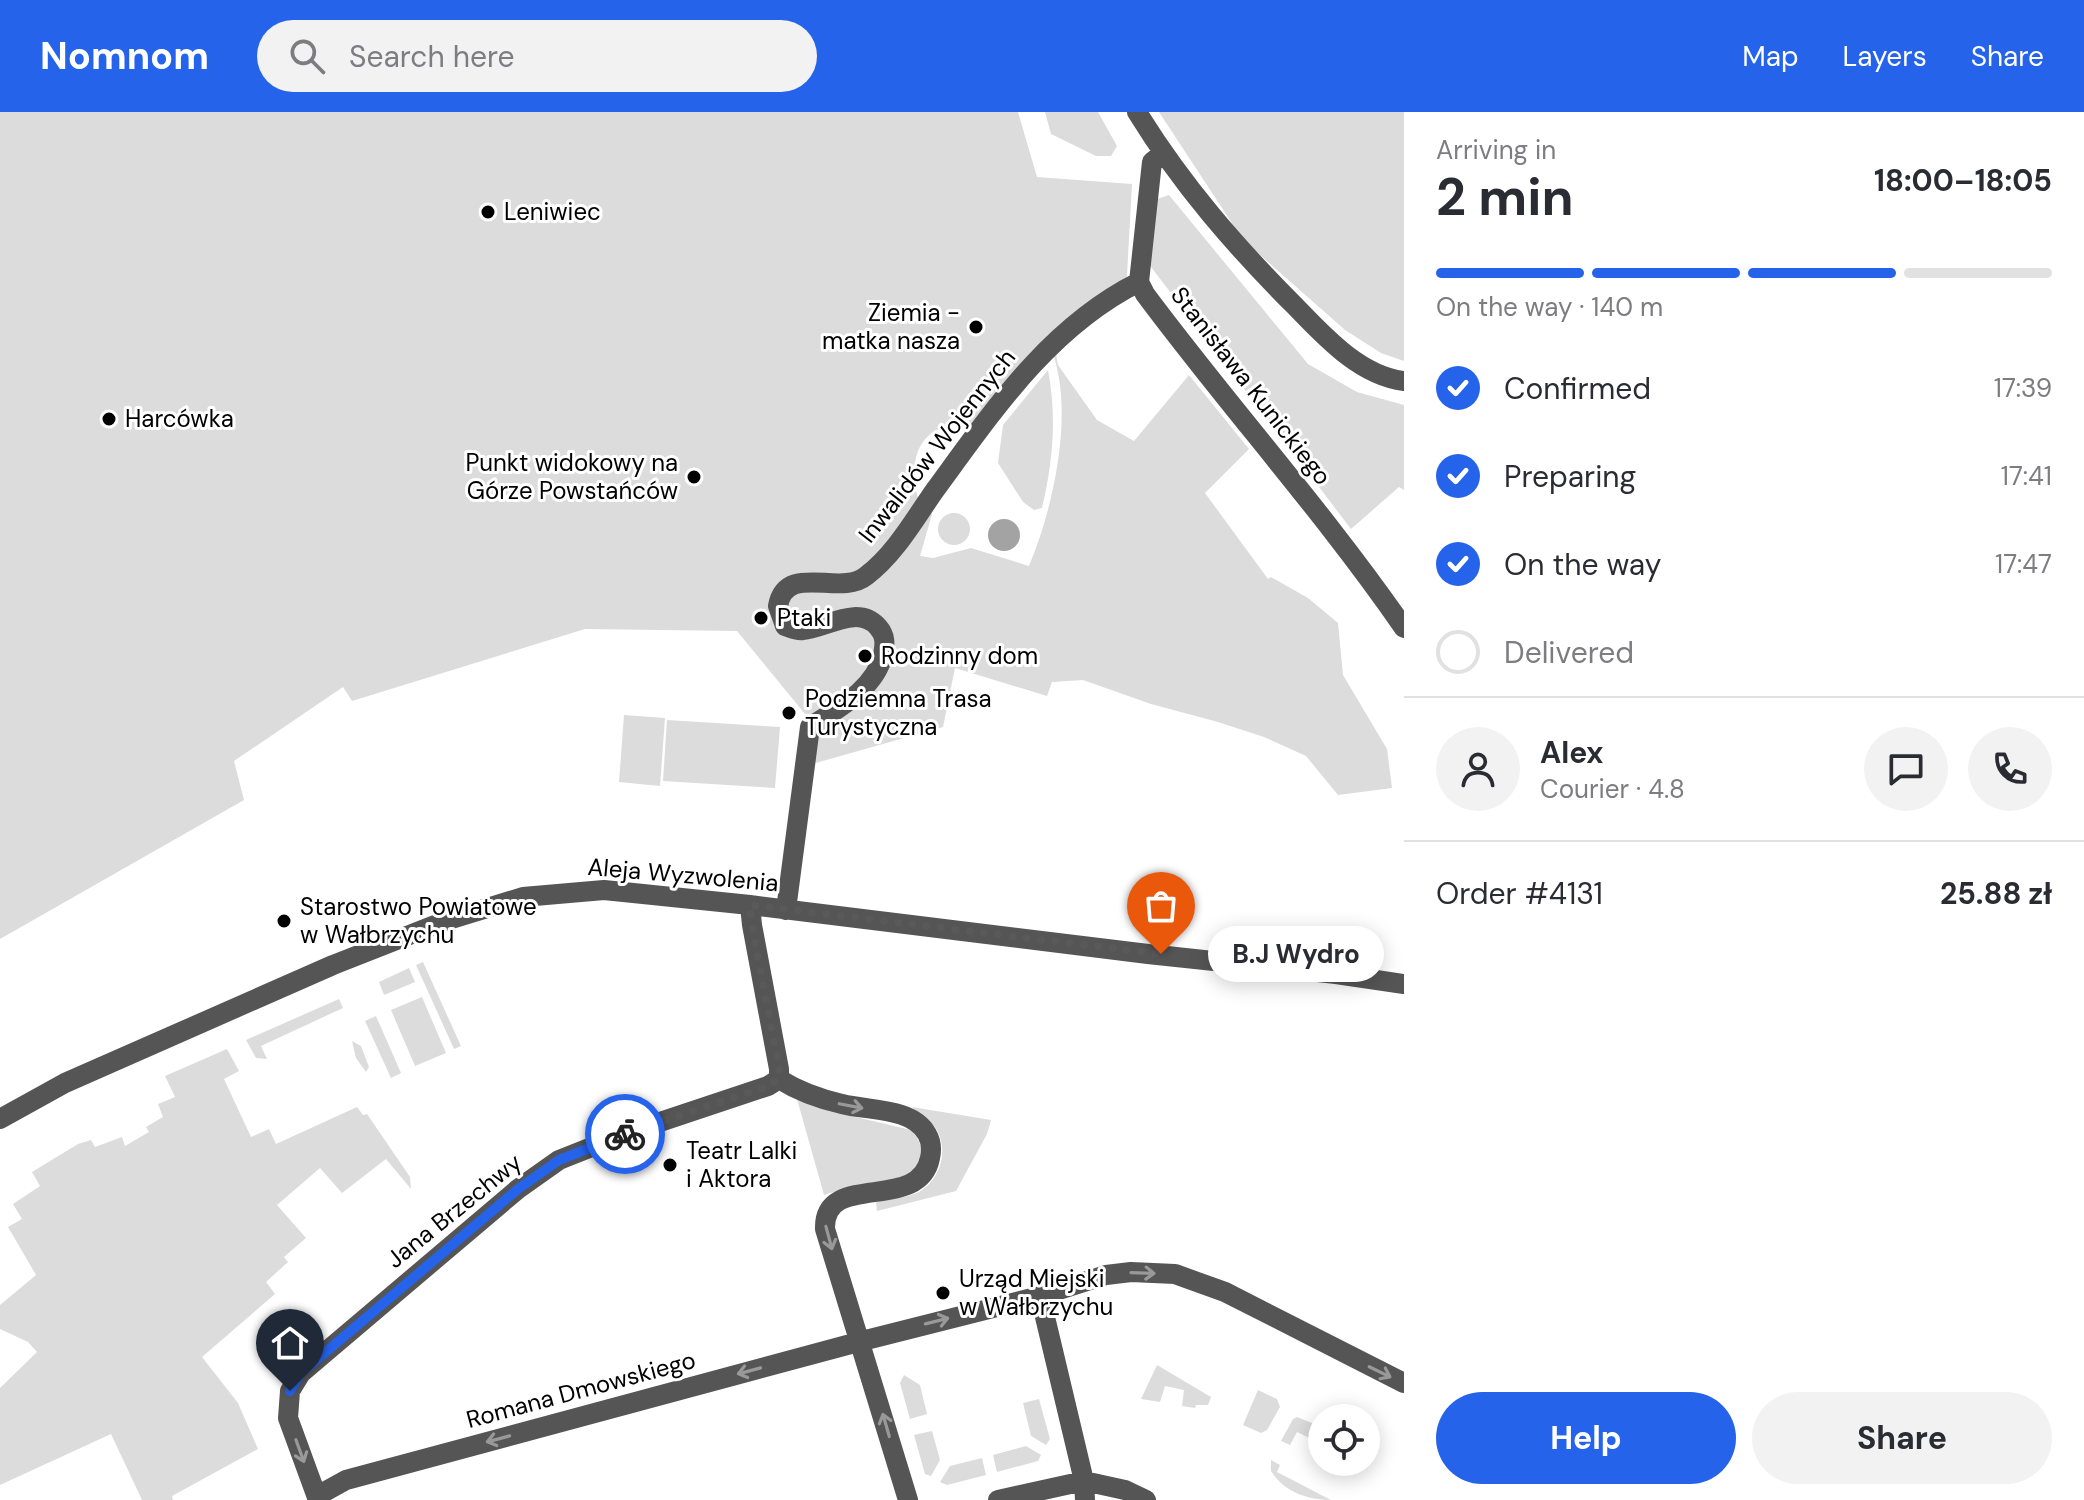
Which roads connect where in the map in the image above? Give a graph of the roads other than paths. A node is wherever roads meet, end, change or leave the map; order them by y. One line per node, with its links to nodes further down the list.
1 (1137, 112): 2 (street)
2 (1163, 153): 3 (street, Stanisława Kunickiego); 4 (street)
3 (1139, 282): 5 (street, Stanisława Kunickiego); 7 (street, Inwalidów Wojennych)
4 (1404, 381)
5 (1404, 628)
6 (750, 905): 7 (street, Aleja Wyzwolenia); 9 (street); 10 (street, Aleja Wyzwolenia)
7 (786, 910): 8 (street, Aleja Wyzwolenia)
8 (1404, 984)
9 (779, 1079): 12 (street, one-way to 12); 15 (street, Jana Brzechwy, one-way to 15)
10 (0, 1119)
11 (1040, 1296): 12 (street, Romana Dmowskiego, one-way to 11); 13 (street, Romana Dmowskiego, one-way to 13); 14 (street)
12 (862, 1341): 15 (street, Romana Dmowskiego, one-way to 15); 16 (street, one-way to 12)
13 (1404, 1383)
14 (1084, 1490): 17 (street); 18 (street)
15 (317, 1498)
16 (908, 1500)
17 (998, 1500)
18 (1146, 1500)

